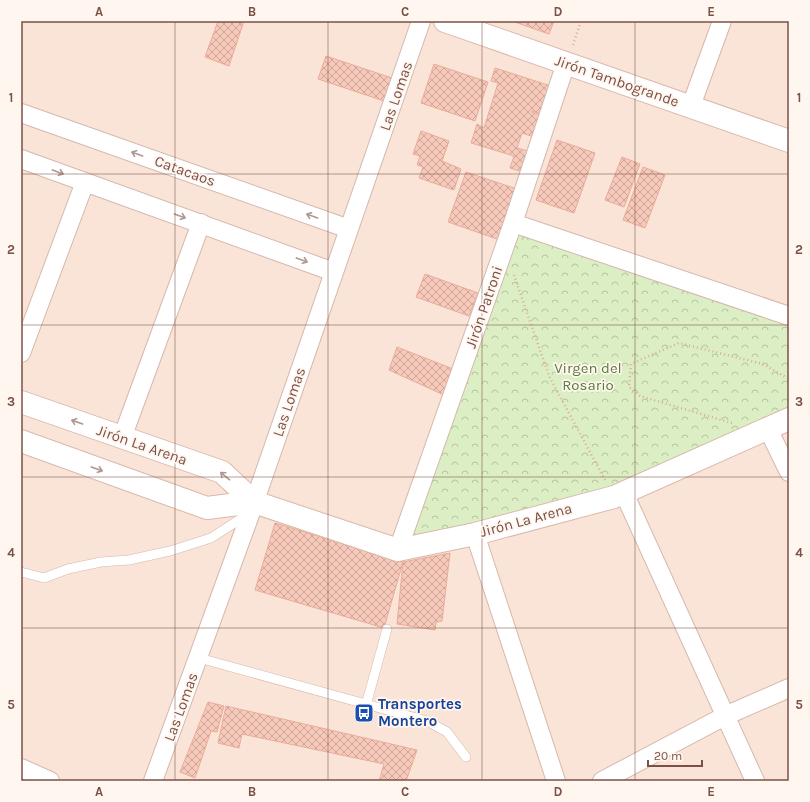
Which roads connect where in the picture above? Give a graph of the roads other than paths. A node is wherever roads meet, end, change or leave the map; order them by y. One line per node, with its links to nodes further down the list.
1 (422, 21): 12 (street, Las Lomas)
2 (445, 21): 4 (street, Jirón Tambogrande)
3 (722, 21): 5 (street)
4 (566, 63): 5 (street, Jirón Tambogrande); 10 (street, Jirón Patroni)
5 (691, 106): 7 (street, Jirón Tambogrande)
6 (21, 112): 12 (street, Catacaos, one-way to 6)
7 (789, 140)
8 (21, 159): 9 (street, one-way to 9)
9 (85, 182): 11 (street, one-way to 11); 15 (street)
10 (513, 222): 14 (street); 25 (street, Jirón Patroni)
11 (201, 223): 13 (street, one-way to 13); 19 (street)
12 (349, 229): 13 (street, Las Lomas)
13 (334, 272): 23 (street, Las Lomas)
14 (789, 316)
15 (21, 353)
16 (21, 402): 19 (street, Jirón La Arena, one-way to 16)
17 (789, 419): 18 (street, Jirón La Arena)
18 (768, 429): 21 (street); 22 (street, Jirón La Arena)
19 (122, 438): 23 (street, Jirón La Arena, one-way to 19)
20 (21, 441): 23 (street, Jirón La Arena, one-way to 23)
21 (789, 472)
22 (619, 495): 24 (street, Jirón La Arena); 31 (street)
23 (253, 507): 25 (street, Jirón La Arena); 26 (lane); 28 (street, Las Lomas)
24 (475, 534): 25 (street, Jirón La Arena); 36 (street)
25 (398, 550)
26 (21, 572)
27 (387, 629): 30 (lane)
28 (199, 658): 30 (lane); 35 (street, Las Lomas)
29 (789, 688): 31 (street)
30 (366, 705): 32 (lane)
31 (725, 716): 37 (street); 38 (street)
32 (466, 757)
33 (21, 768): 34 (street)
34 (50, 781)
35 (153, 781)
36 (556, 781)
37 (602, 781)
38 (755, 781)

